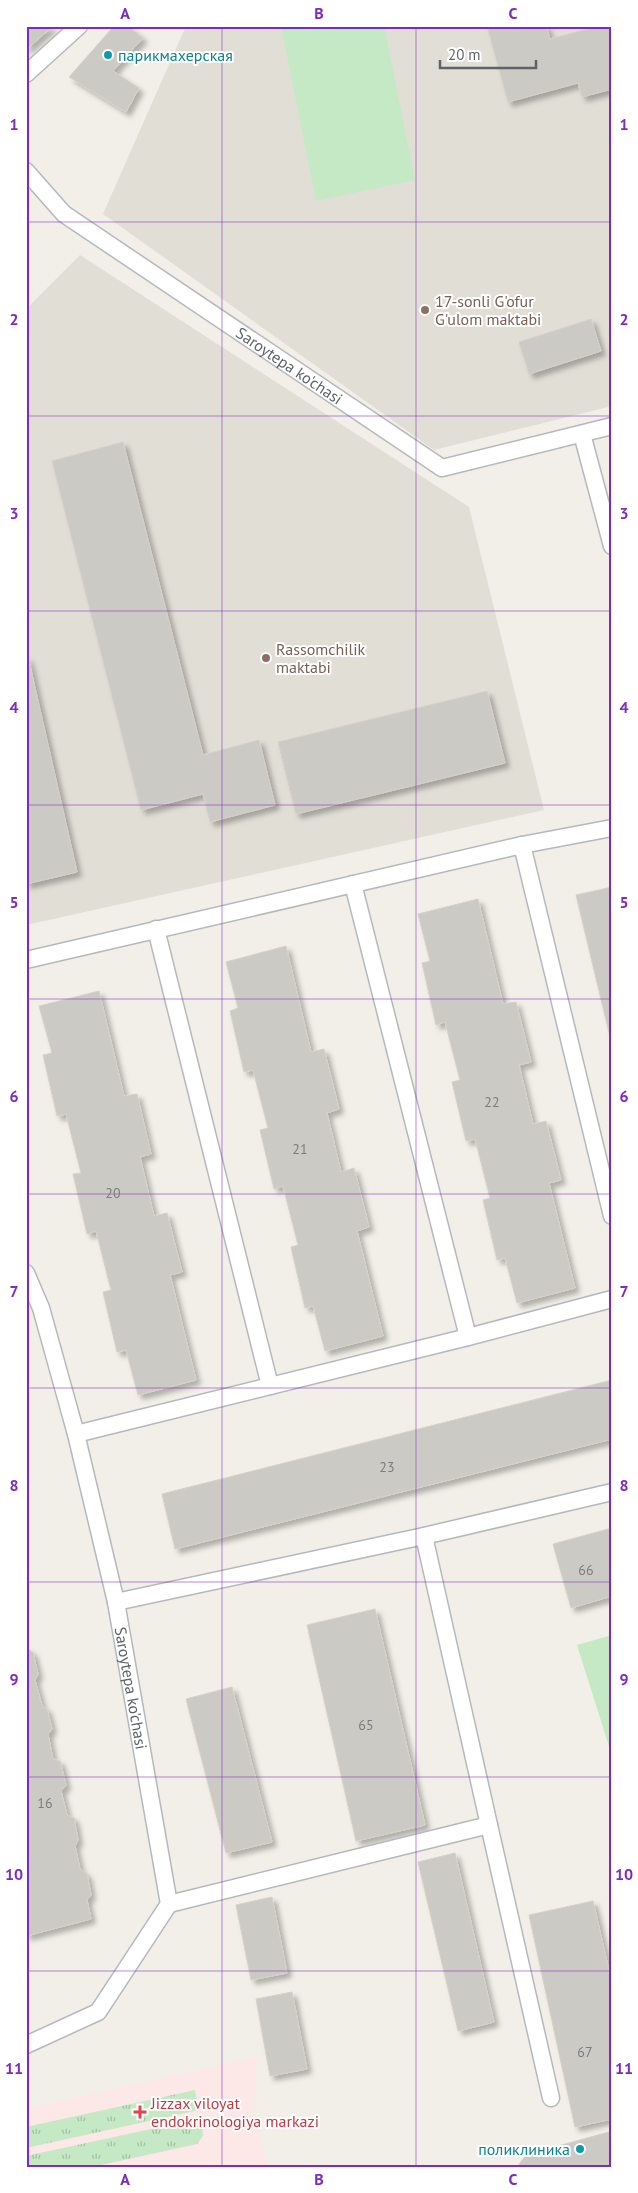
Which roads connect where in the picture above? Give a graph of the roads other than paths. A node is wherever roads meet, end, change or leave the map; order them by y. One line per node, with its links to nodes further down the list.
1 (79, 26): 2 (lane)
2 (26, 74)
3 (26, 171): 5 (lane, Saroytepa ko'chasi)
4 (612, 426): 5 (lane, Saroytepa ko'chasi)
5 (582, 434): 6 (lane)
6 (612, 546)
7 (612, 828): 8 (lane)
8 (522, 845): 9 (lane); 12 (lane)
9 (353, 884): 10 (lane); 15 (lane)
10 (156, 928): 11 (lane); 16 (lane)
11 (26, 960)
12 (612, 1216)
13 (26, 1274): 17 (lane, Saroytepa ko'chasi)
14 (612, 1299): 15 (lane)
15 (468, 1337): 16 (lane)
16 (270, 1386): 17 (lane)
17 (76, 1434): 20 (lane, Saroytepa ko'chasi)
18 (612, 1492): 19 (lane)
19 (424, 1536): 20 (lane); 21 (lane)
20 (116, 1602): 22 (lane, Saroytepa ko'chasi)
21 (489, 1825): 22 (lane); 24 (lane)
22 (169, 1904): 23 (lane)
23 (26, 2045)
24 (551, 2098)

